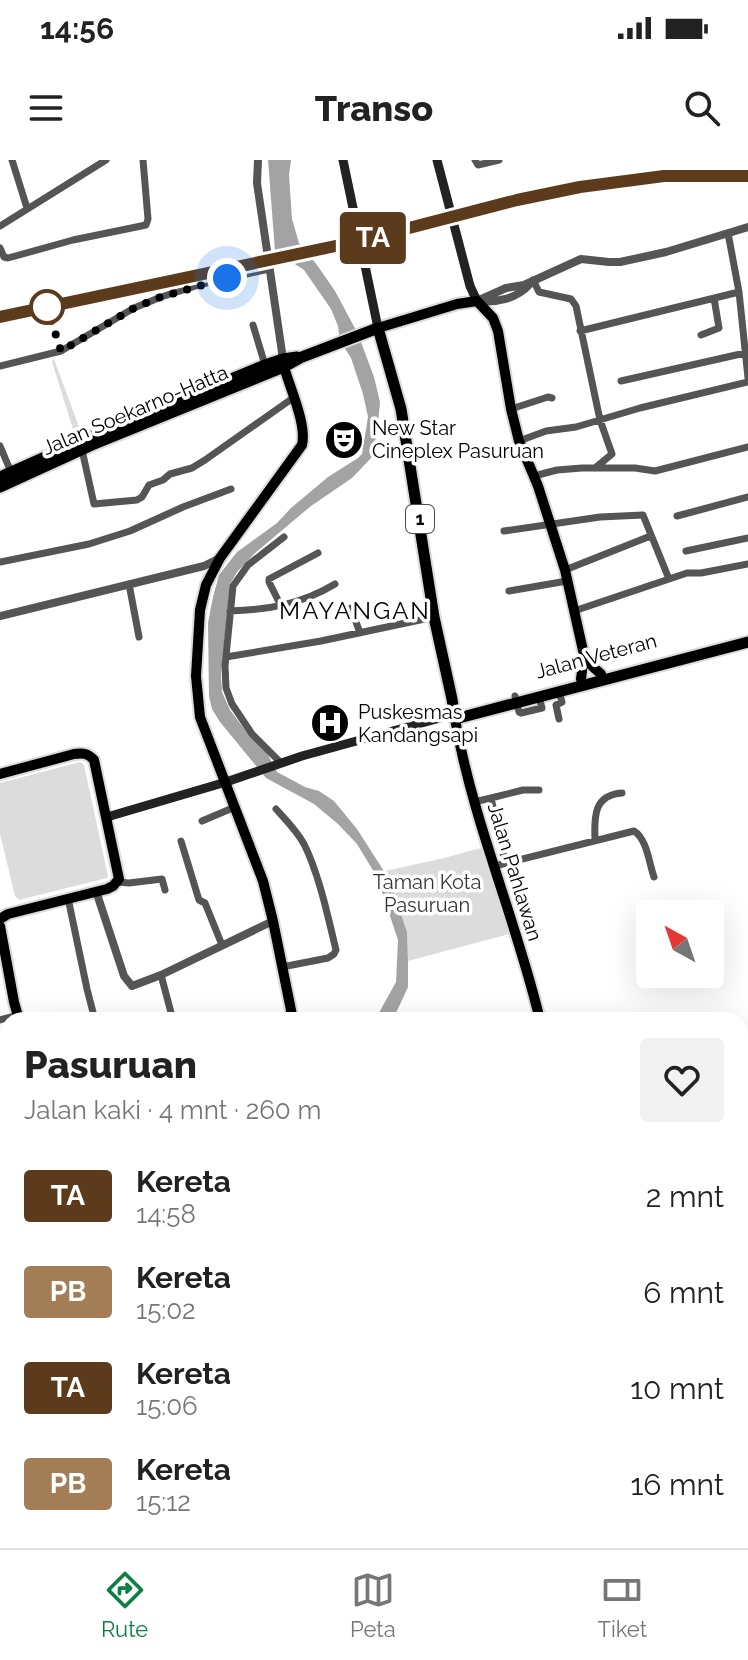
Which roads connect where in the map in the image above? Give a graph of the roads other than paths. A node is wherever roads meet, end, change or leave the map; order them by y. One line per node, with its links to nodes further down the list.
1 (12, 160): 9 (street)
2 (106, 160): 9 (street)
3 (143, 160): 13 (street)
4 (258, 160): 14 (street)
5 (343, 160): 21 (main road)
6 (437, 160): 18 (main road)
7 (475, 160): 8 (street)
8 (499, 160)
9 (27, 208): 10 (street)
10 (0, 226)
11 (748, 227): 12 (street)
12 (728, 233): 15 (street); 16 (street)
13 (0, 248)
14 (269, 269): 25 (street); 27 (street)
15 (533, 280): 18 (street); 22 (street)
16 (739, 292): 17 (street); 19 (street)
17 (714, 298): 22 (street); 23 (street)
18 (477, 301): 21 (main road); 32 (main road)
19 (744, 306): 24 (street)
20 (253, 325): 26 (street)
21 (378, 328): 25 (highway); 69 (highway, 1)
22 (580, 331): 33 (street)
23 (701, 335)
24 (746, 347): 28 (street); 29 (street)
25 (283, 363): 26 (highway, Jalan Soekarno-Hatta); 30 (main road); 37 (highway, Jalan Soekarno-Hatta)
26 (265, 365): 41 (highway, Jalan Soekarno-Hatta)
27 (0, 366)
28 (748, 380): 33 (street)
29 (621, 381)
30 (293, 398): 37 (street); 54 (main road)
31 (552, 398): 32 (street)
32 (511, 409): 34 (main road)
33 (600, 420): 34 (street); 38 (street)
34 (519, 441): 42 (main road)
35 (0, 446): 41 (street)
36 (748, 447): 39 (street)
37 (82, 450): 43 (highway, Jalan Soekarno-Hatta)
38 (612, 454): 39 (street); 40 (street)
39 (616, 467): 40 (street)
40 (595, 468): 42 (street)
41 (6, 475)
42 (534, 476): 47 (main road)
43 (0, 487)
44 (231, 489): 55 (street)
45 (748, 497): 46 (street)
46 (677, 516)
47 (551, 524): 48 (street); 50 (street); 58 (main road)
48 (504, 531)
49 (284, 537): 66 (street)
50 (652, 538): 58 (street); 59 (street)
51 (748, 538): 52 (street)
52 (686, 551)
53 (318, 553): 64 (street)
54 (220, 558): 57 (street); 62 (main road)
55 (0, 562)
56 (748, 564): 59 (street)
57 (197, 567): 60 (street); 62 (street)
58 (566, 576): 63 (street); 67 (main road)
59 (669, 579): 67 (street)
60 (129, 584): 68 (street); 72 (street)
61 (335, 584): 64 (street)
62 (206, 585): 87 (main road)
63 (509, 591)
64 (281, 606): 66 (street)
65 (351, 608): 70 (street)
66 (230, 611): 76 (street)
67 (574, 611): 75 (main road)
68 (0, 616)
69 (434, 617): 70 (street); 83 (highway, 1)
70 (360, 633): 76 (street)
71 (748, 634): 74 (highway, Jalan Veteran)
72 (139, 637)
73 (748, 642): 74 (highway, Jalan Veteran)
74 (730, 643): 77 (highway, Jalan Veteran); 78 (highway, Jalan Veteran)
75 (584, 655): 77 (main road); 78 (main road)
76 (226, 657): 85 (street)
77 (601, 674): 78 (highway, Jalan Veteran)
78 (579, 683): 79 (highway, Jalan Veteran); 80 (highway, Jalan Veteran)
79 (559, 692): 81 (highway, Jalan Veteran); 82 (street)
80 (515, 700): 81 (highway, Jalan Veteran); 83 (highway, Jalan Veteran)
81 (541, 702): 82 (street)
82 (556, 705): 84 (street)
83 (454, 716): 85 (main road); 91 (main road, Jalan Pahlawan)
84 (559, 719)
85 (279, 764): 87 (main road)
86 (0, 774): 94 (main road)
87 (226, 782): 92 (main road); 94 (main road)
88 (539, 790): 90 (street)
89 (622, 793): 96 (street)
90 (491, 798): 91 (street); 98 (street)
91 (474, 802): 98 (main road, Jalan Pahlawan)
92 (235, 807): 95 (street); 105 (main road)
93 (276, 809): 108 (street)
94 (107, 817): 100 (main road)
95 (202, 821)
96 (595, 840): 98 (street); 99 (street)
97 (181, 841): 107 (street)
98 (500, 864): 114 (main road, Jalan Pahlawan)
99 (654, 877)
100 (118, 882): 101 (main road); 102 (street)
101 (101, 890): 103 (main road); 109 (street)
102 (165, 890)
103 (68, 898): 104 (main road); 111 (street)
104 (0, 919)
105 (273, 921): 107 (street); 108 (main road)
106 (0, 928): 110 (main road)
107 (222, 945): 109 (street)
108 (282, 967): 113 (main road)
109 (161, 975): 112 (street)
110 (17, 1012)
111 (93, 1012)
112 (171, 1012)
113 (291, 1012)
114 (538, 1012)

